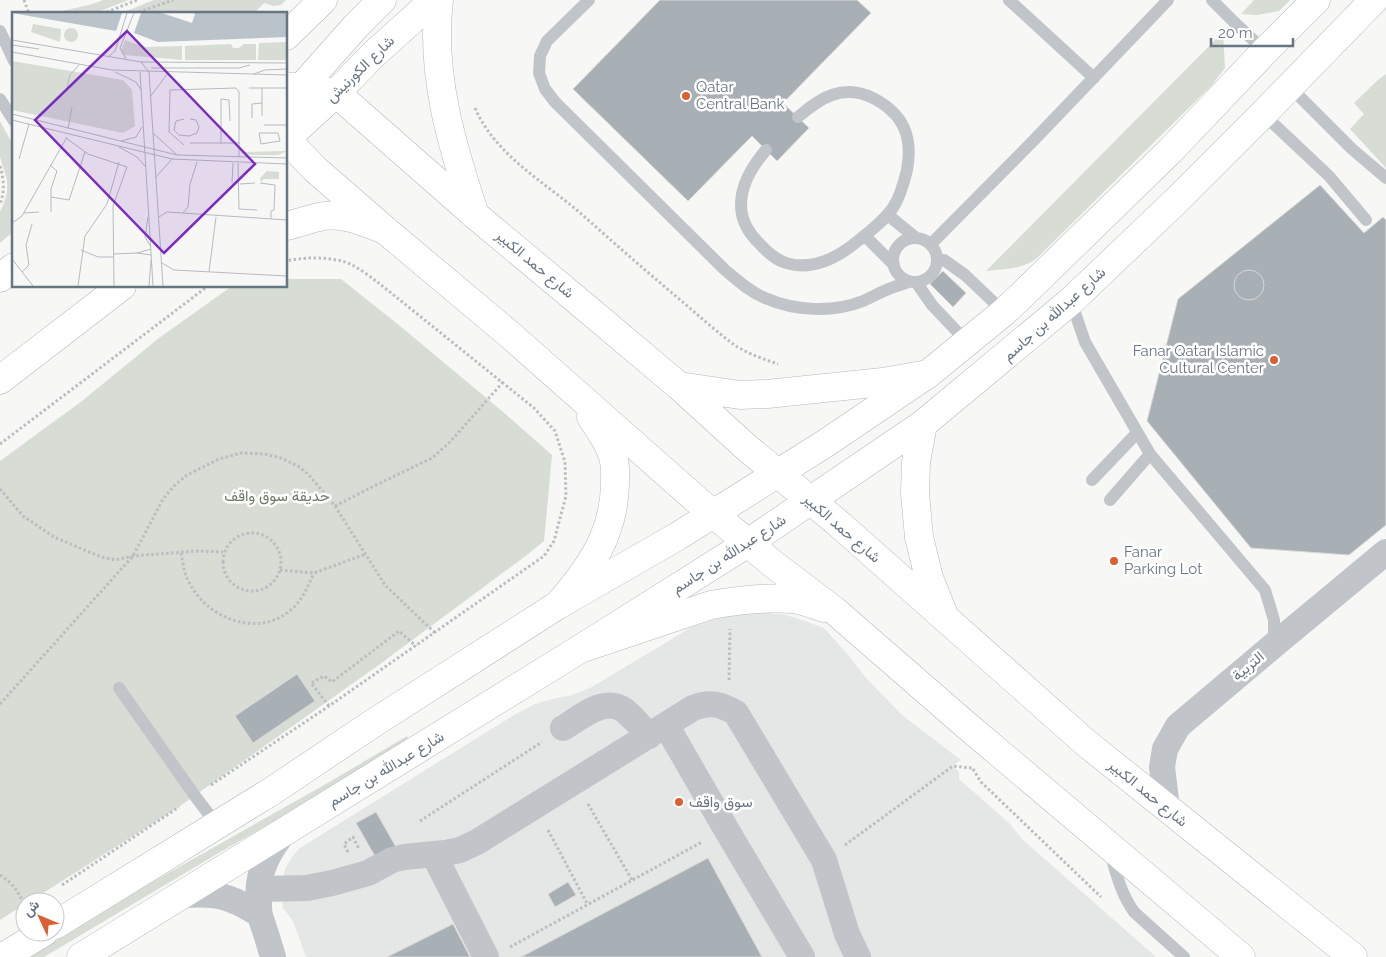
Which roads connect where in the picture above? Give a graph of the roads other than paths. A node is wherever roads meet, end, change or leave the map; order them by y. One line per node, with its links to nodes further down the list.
1 (323, 0): 12 (main road)
2 (382, 0): 16 (main road)
3 (434, 0): 18 (main road, شارع الكورنيش)
4 (439, 0): 29 (main road)
5 (588, 0): 40 (lane)
6 (1009, 0): 15 (lane)
7 (1168, 0): 15 (lane)
8 (1212, 0): 13 (lane)
9 (1316, 0): 13 (main road)
10 (1374, 0): 17 (main road, شارع عبدالله بن جاسم)
11 (0, 31): 14 (lane)
12 (288, 34)
13 (1266, 50): 43 (main road)
14 (12, 57)
15 (1094, 78): 35 (lane)
16 (293, 87): 18 (main road); 21 (main road)
17 (1290, 87): 20 (main road, شارع عبدالله بن جاسم); 27 (lane)
18 (336, 93): 24 (main road, شارع الكورنيش); 29 (main road, شارع حمد الكبير)
19 (0, 99): 23 (lane)
20 (1263, 114): 30 (lane); 42 (main road, شارع عبدالله بن جاسم)
21 (288, 116)
22 (798, 117): 28 (lane)
23 (12, 118)
24 (288, 137)
25 (288, 141): 32 (main road)
26 (766, 150): 33 (lane)
27 (1386, 178)
28 (888, 214): 33 (lane); 34 (lane)
29 (475, 215): 47 (main road, شارع حمد الكبير)
30 (1366, 220)
31 (288, 225): 32 (main road)
32 (385, 230): 48 (main road)
33 (865, 236): 37 (lane)
34 (916, 238): 35 (lane); 37 (lane)
35 (931, 244): 36 (lane)
36 (937, 260): 40 (lane); 43 (lane)
37 (894, 264): 40 (lane)
38 (12, 269): 39 (main road)
39 (0, 278)
40 (913, 282): 44 (lane)
41 (119, 288): 46 (main road)
42 (1071, 301): 49 (main road, شارع عبدالله بن جاسم); 50 (lane)
43 (1004, 312): 44 (main road)
44 (967, 342): 45 (main road)
45 (928, 374): 47 (main road); 52 (main road)
46 (0, 380)
47 (679, 386): 52 (main road, شارع حمد الكبير)
48 (576, 393): 56 (main road); 59 (main road)
49 (923, 424): 55 (main road, شارع عبدالله بن جاسم); 61 (main road)
50 (1137, 433): 51 (lane); 53 (lane)
51 (1150, 454): 54 (lane); 62 (lane)
52 (778, 473): 55 (main road, شارع حمد الكبير); 56 (main road)
53 (1092, 480)
54 (1110, 500)
55 (810, 501): 57 (main road, شارع عبدالله بن جاسم); 61 (main road, شارع حمد الكبير)
56 (713, 514): 57 (main road); 59 (main road)
57 (748, 543): 60 (main road); 63 (main road, شارع عبدالله بن جاسم)
58 (1386, 552): 62 (street, التربية)
59 (558, 605): 68 (main road)
60 (835, 611): 63 (main road); 70 (main road)
61 (945, 619): 67 (main road, شارع حمد الكبير)
62 (1274, 645): 67 (street, التربية)
63 (580, 649): 69 (main road, شارع عبدالله بن جاسم)
64 (120, 688): 68 (lane)
65 (564, 728): 66 (street)
66 (657, 731): 71 (street); 81 (street); 82 (street)
67 (1167, 808): 85 (main road, شارع حمد الكبير)
68 (217, 825): 75 (main road)
69 (287, 830): 72 (street); 73 (main road, شارع عبدالله بن جاسم)
70 (1108, 845): 83 (lane); 84 (main road)
71 (434, 855): 72 (street); 77 (street)
72 (259, 889): 74 (street)
73 (178, 896): 74 (street); 79 (main road, شارع عبدالله بن جاسم)
74 (260, 915): 80 (street)
75 (65, 919)
76 (28, 942): 78 (main road)
77 (498, 952)
78 (3, 957)
79 (81, 957)
80 (273, 957)
81 (802, 957)
82 (858, 957)
83 (1184, 957)
84 (1241, 957)
85 (1353, 957)

